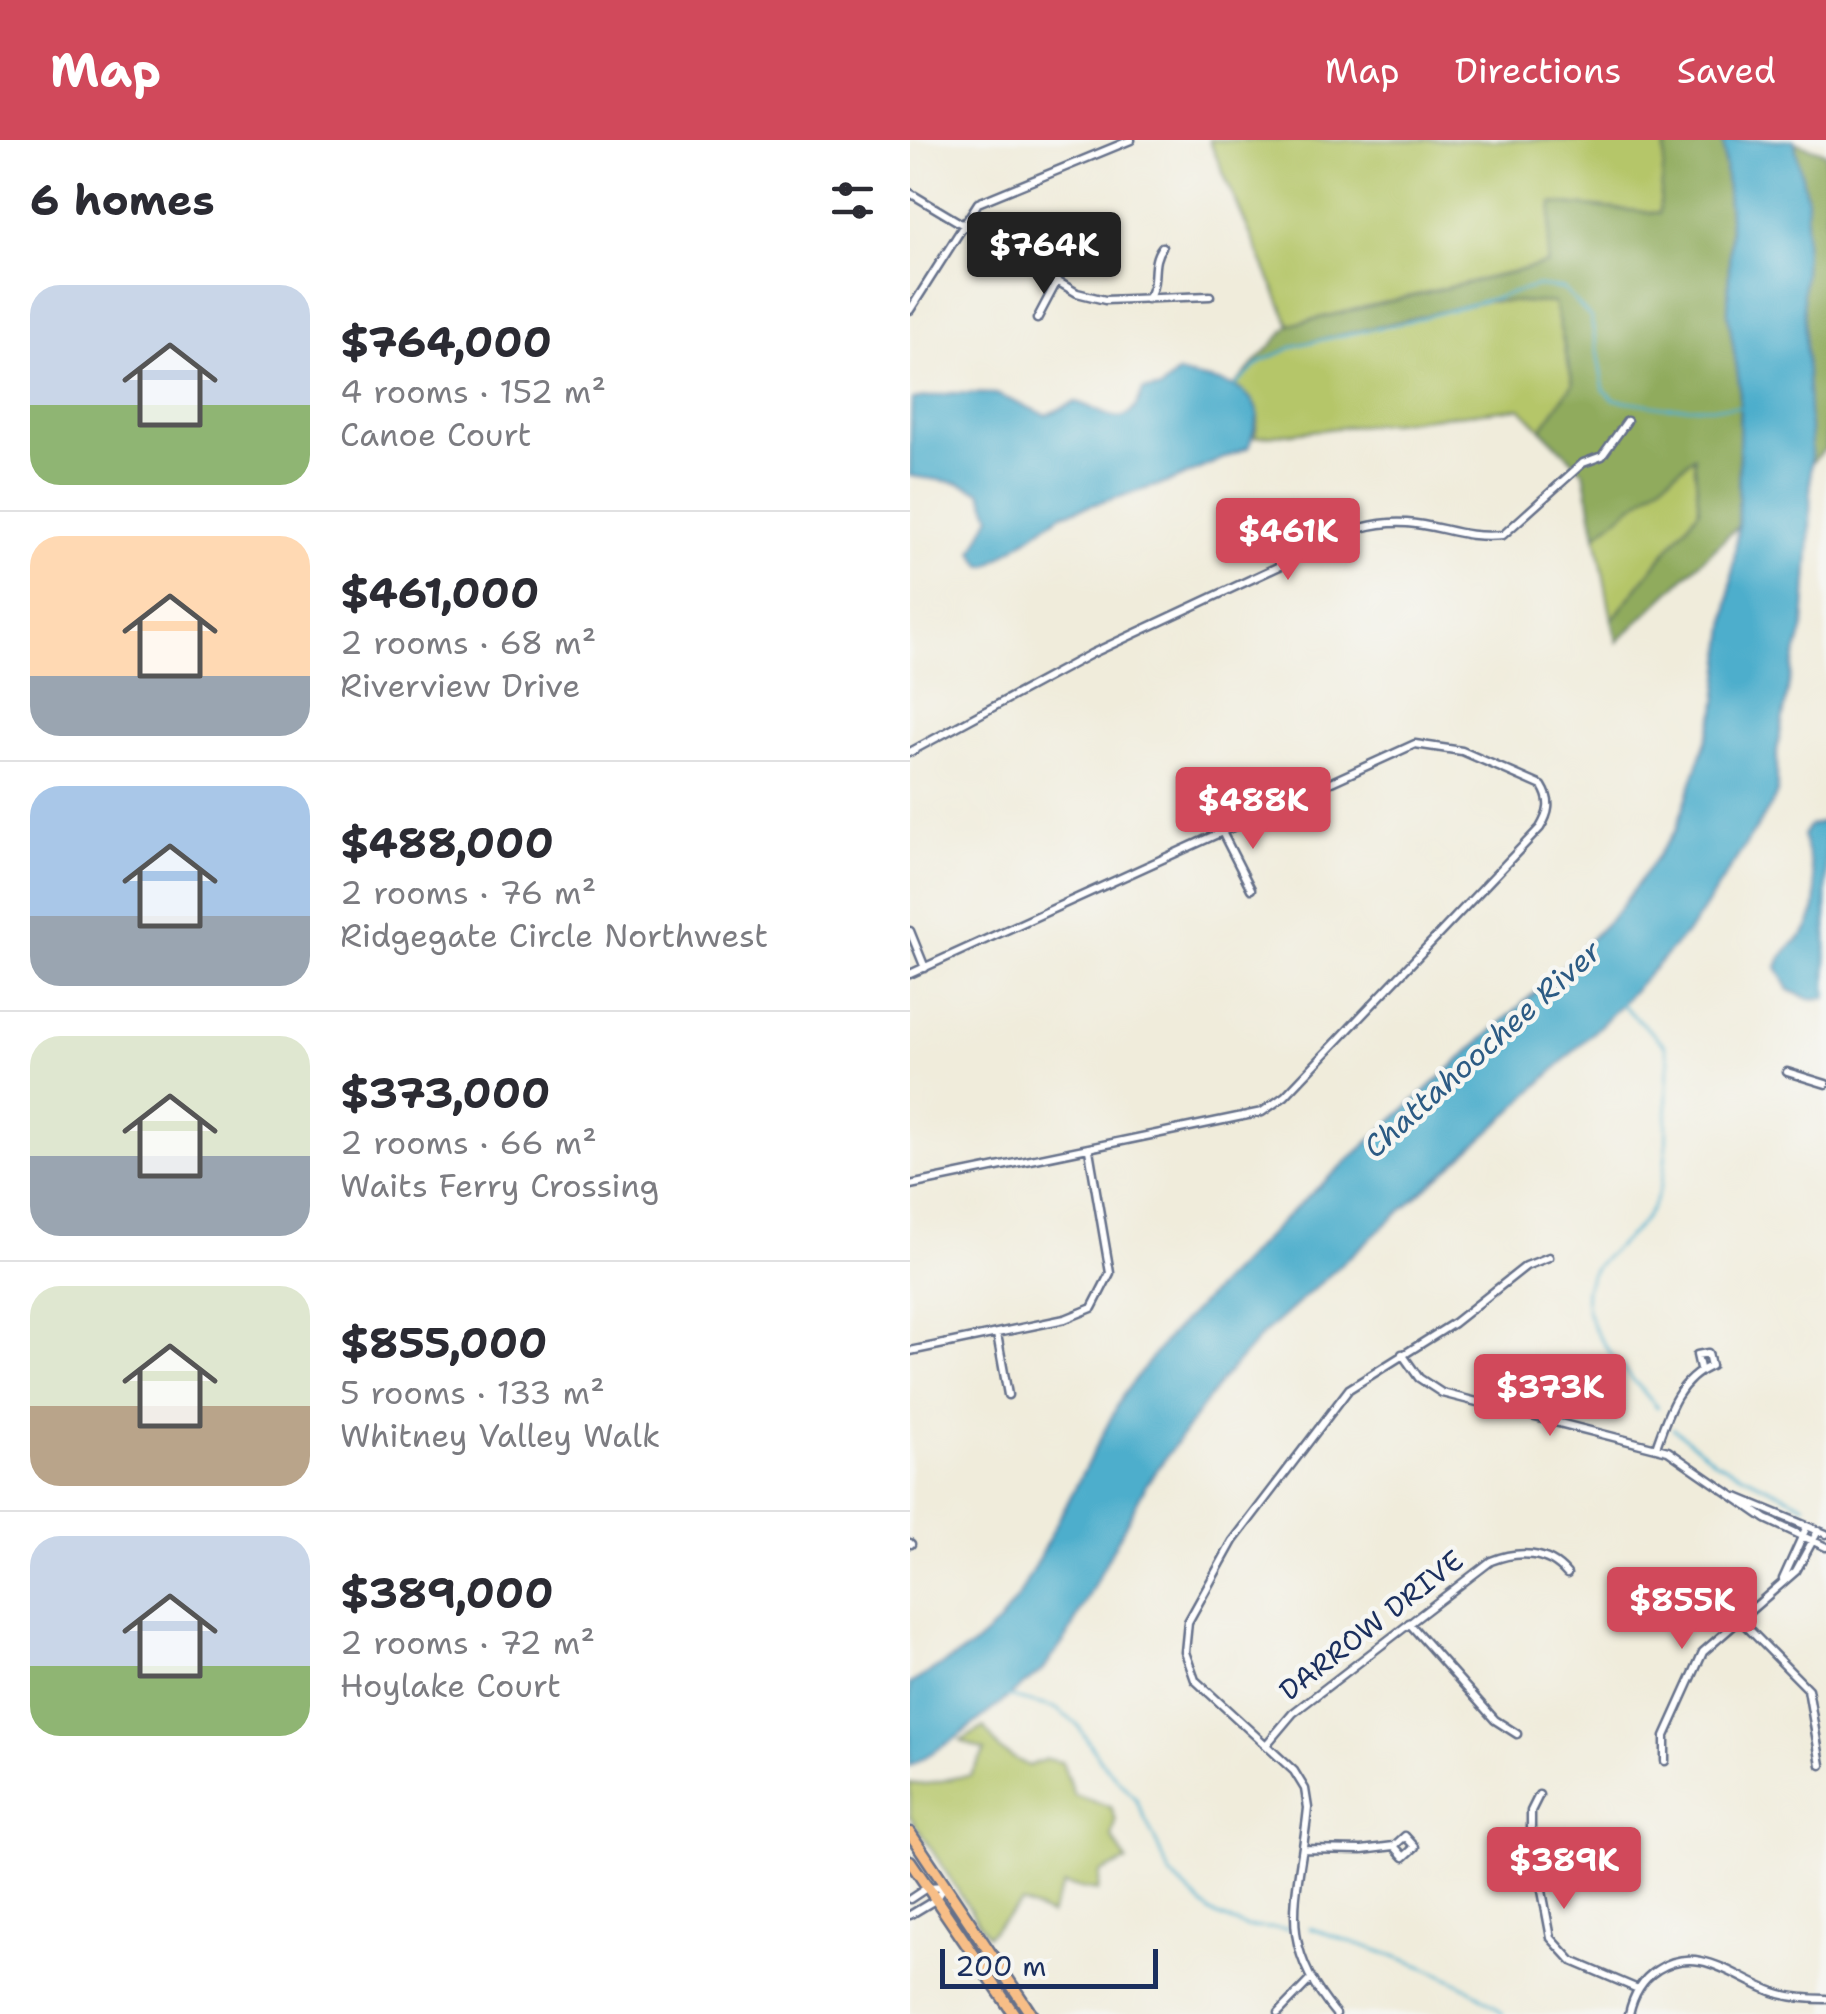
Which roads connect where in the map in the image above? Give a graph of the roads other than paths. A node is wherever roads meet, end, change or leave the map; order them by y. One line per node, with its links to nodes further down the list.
1 (1131, 140): 3 (street)
2 (910, 193): 3 (street)
3 (962, 224): 5 (street); 7 (street)
4 (1162, 247): 8 (street)
5 (1056, 283): 8 (street); 10 (street)
6 (1210, 296): 8 (street)
7 (912, 300): 9 (street)
8 (1147, 300)
9 (910, 310)
10 (1037, 319)
11 (1627, 421): 12 (street)
12 (910, 752)
13 (1222, 832): 14 (street); 16 (street); 20 (street)
14 (1251, 889)
15 (910, 932): 16 (street)
16 (926, 968): 17 (street)
17 (910, 974)
18 (1787, 1072): 19 (street)
19 (1825, 1085)
20 (1089, 1150): 21 (street); 23 (street)
21 (910, 1185)
22 (1549, 1257): 25 (street)
23 (997, 1334): 24 (street); 27 (street)
24 (910, 1351)
25 (1402, 1354): 28 (street); 40 (street)
26 (1700, 1368): 28 (street)
27 (1008, 1395)
28 (1656, 1447): 29 (street)
29 (1732, 1494): 30 (street); 32 (street)
30 (1807, 1526): 31 (street); 32 (street)
31 (1822, 1533): 33 (street)
32 (1803, 1537): 33 (street); 36 (street)
33 (1813, 1541): 34 (street); 36 (street)
34 (1826, 1547)
35 (1566, 1574): 38 (street, DARROW DRIVE)
36 (1780, 1583): 37 (street)
37 (1739, 1619): 41 (street); 42 (street)
38 (1409, 1623): 39 (street); 40 (street, DARROW DRIVE)
39 (1517, 1734)
40 (1266, 1745): 46 (street)
41 (1665, 1760)
42 (1821, 1765)
43 (1540, 1795): 54 (street)
44 (910, 1833): 48 (highway)
45 (1394, 1846): 46 (street)
46 (1304, 1849): 53 (street)
47 (910, 1860): 49 (highway)
48 (944, 1886): 49 (street); 51 (street); 58 (highway)
49 (928, 1888): 50 (street); 51 (highway)
50 (910, 1899)
51 (936, 1900): 52 (street); 57 (highway)
52 (910, 1915)
53 (1309, 1981): 56 (street); 59 (street)
54 (1638, 1989): 55 (street); 60 (street)
55 (1826, 1998)
56 (1278, 2013)
57 (1014, 2014)
58 (1031, 2014)
59 (1336, 2014)
60 (1628, 2014)

